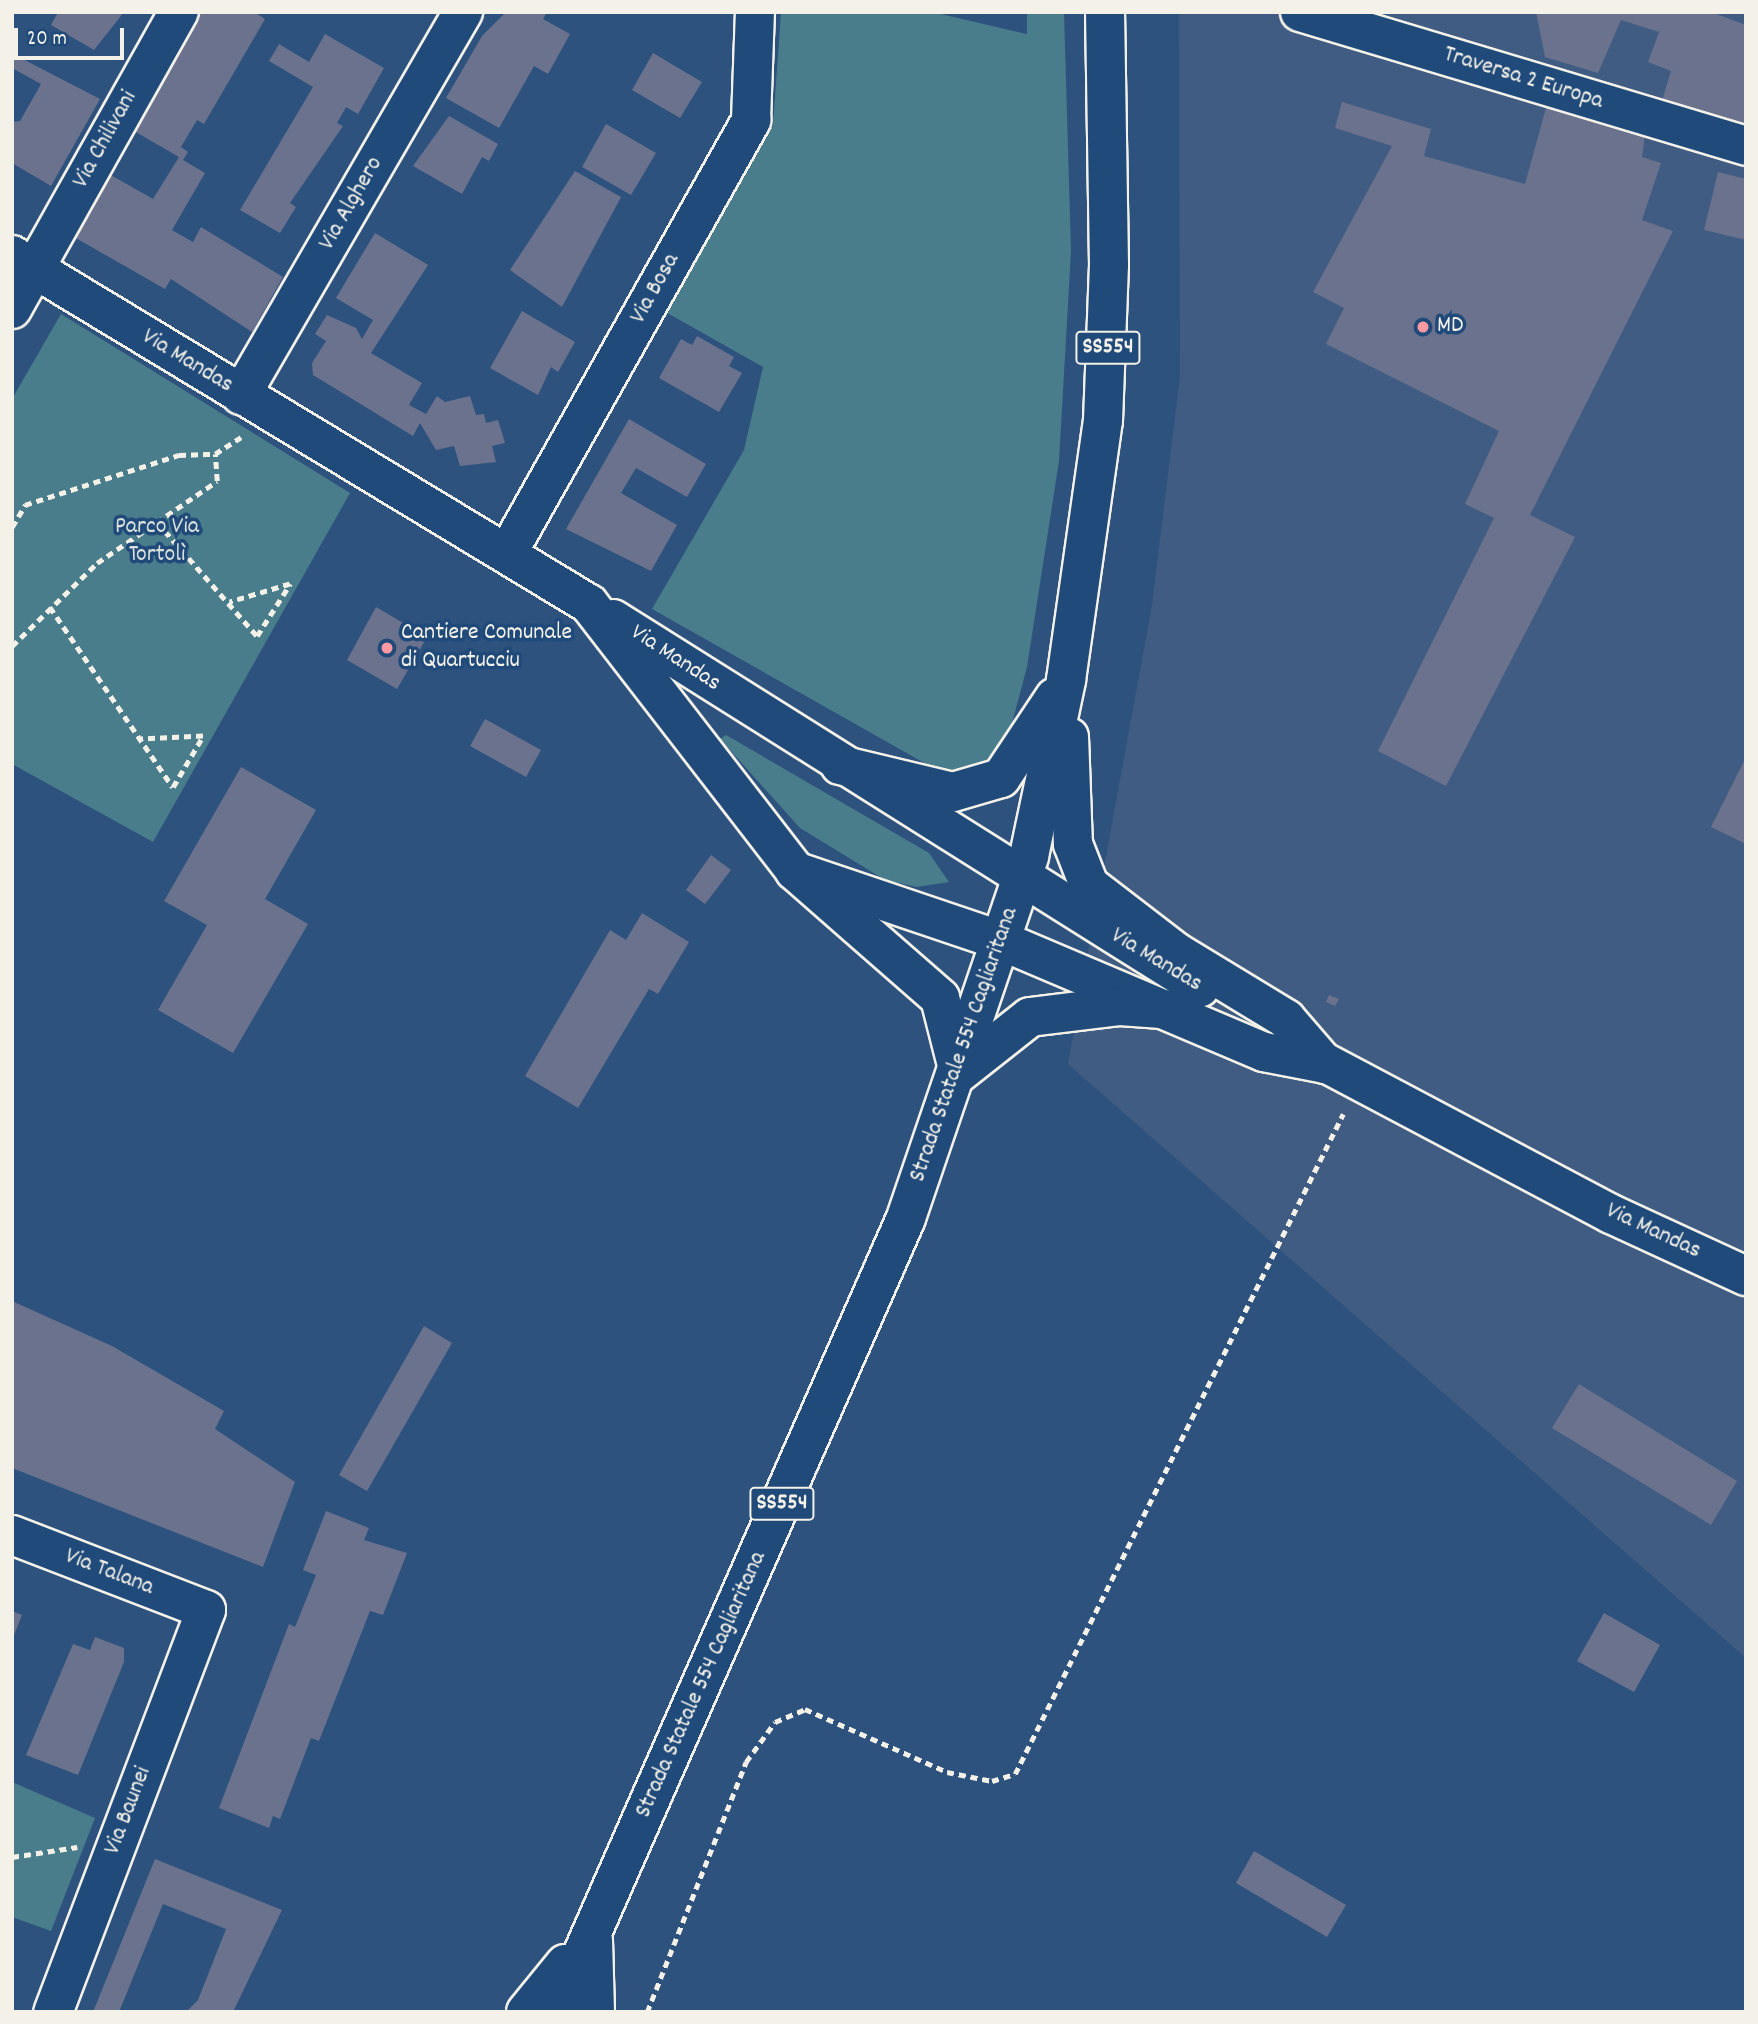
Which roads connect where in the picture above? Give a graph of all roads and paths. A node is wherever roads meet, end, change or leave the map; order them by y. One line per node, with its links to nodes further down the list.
1 (179, 12): 7 (street, Via Chilivani)
2 (463, 12): 9 (street, Via Alghero)
3 (755, 12): 12 (street, Via Bosa)
4 (1105, 12): 17 (street, Strada Statale 554 Cagliaritana / SS554)
5 (1300, 12): 6 (street, Traversa 2 Europa)
6 (1746, 146)
7 (23, 262): 8 (street, Via Chilivani); 9 (street, Via Mandas)
8 (12, 309)
9 (241, 395): 12 (street, Via Mandas)
10 (157, 522): 11 (path); 13 (path); 15 (path)
11 (12, 527)
12 (508, 552): 14 (street, Via Mandas)
13 (230, 602): 13 (path)
14 (589, 604): 19 (street, Via Mandas); 20 (street)
15 (50, 607): 16 (path); 18 (path)
16 (12, 646)
17 (1066, 681): 19 (street); 21 (street, Strada Statale 554 Cagliaritana / SS554); 24 (street)
18 (141, 739): 18 (path)
19 (840, 765): 21 (street, Via Mandas)
20 (795, 871): 22 (street); 25 (street)
21 (1021, 878): 22 (street, Strada Statale 554 Cagliaritana / SS554); 24 (street, Via Mandas)
22 (1002, 941): 23 (street); 25 (street, Strada Statale 554 Cagliaritana / SS554)
23 (1175, 1010): 24 (street); 25 (street)
24 (1325, 1064): 26 (street, Via Mandas)
25 (959, 1073): 32 (street, Strada Statale 554 Cagliaritana / SS554)
26 (1359, 1082): 27 (street, Via Mandas); 37 (path)
27 (1746, 1276)
28 (12, 1535): 29 (street, Via Talana)
29 (206, 1611): 30 (street, Via Baunei)
30 (119, 1839): 31 (path); 33 (street, Via Baunei)
31 (12, 1857)
32 (593, 1930): 34 (street, SS554); 35 (street, Strada Statale 554 Cagliaritana / SS554); 36 (street, SS554)
33 (53, 2012)
34 (526, 2012)
35 (557, 2012)
36 (596, 2012)
37 (647, 2012)

